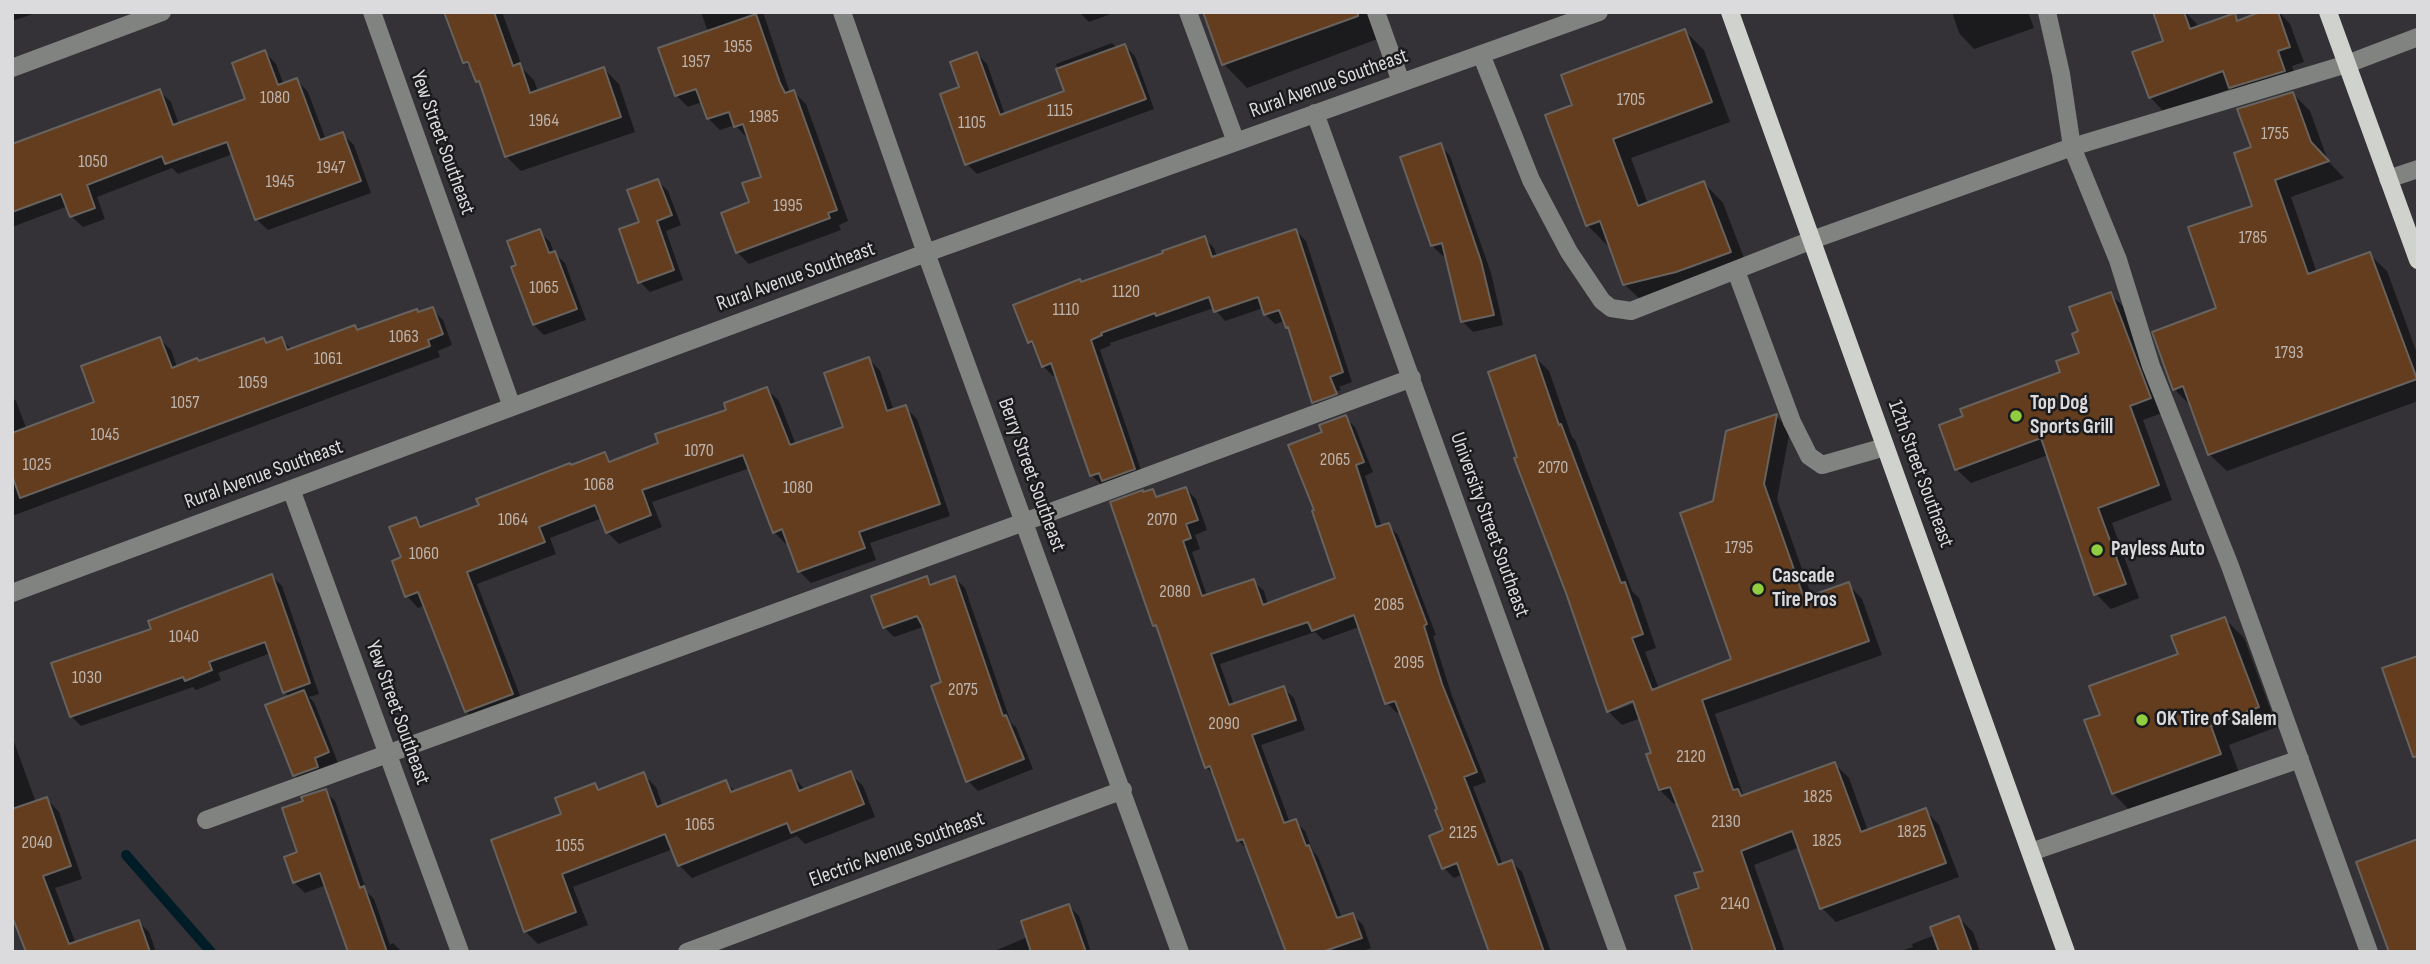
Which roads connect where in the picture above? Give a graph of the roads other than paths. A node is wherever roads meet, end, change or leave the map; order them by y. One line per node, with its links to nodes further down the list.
1 (162, 12): 13 (street)
2 (372, 12): 25 (street, Yew Street Southeast)
3 (842, 12): 21 (street, Berry Street Southeast)
4 (1188, 12): 16 (street)
5 (1376, 12): 14 (street)
6 (1598, 12): 11 (street, Rural Avenue Southeast)
7 (1730, 12): 20 (main road, 12th Street Southeast)
8 (2047, 12): 17 (street)
9 (2328, 12): 12 (main road)
10 (2416, 43): 12 (street)
11 (1482, 54): 14 (street, Rural Avenue Southeast); 23 (street)
12 (2347, 64): 17 (street); 19 (main road)
13 (12, 68)
14 (1401, 82): 15 (street, Rural Avenue Southeast)
15 (1315, 113): 16 (street, Rural Avenue Southeast); 24 (street, University Street Southeast)
16 (1236, 142): 21 (street, Rural Avenue Southeast)
17 (2072, 147): 20 (street); 31 (street)
18 (2418, 169): 19 (street)
19 (2388, 178): 22 (main road)
20 (1812, 240): 23 (street); 26 (main road, 12th Street Southeast)
21 (926, 253): 25 (street, Rural Avenue Southeast); 28 (street, Berry Street Southeast)
22 (2418, 260)
23 (1736, 271): 26 (street)
24 (1412, 378): 28 (street); 38 (street, University Street Southeast)
25 (512, 407): 27 (street, Rural Avenue Southeast)
26 (1885, 446): 34 (main road, 12th Street Southeast)
27 (291, 489): 29 (street, Rural Avenue Southeast); 30 (street, Yew Street Southeast)
28 (1024, 522): 30 (street); 32 (street, Berry Street Southeast)
29 (12, 593)
30 (388, 755): 33 (street); 35 (street, Yew Street Southeast)
31 (2300, 759): 34 (street); 40 (street)
32 (1123, 790): 36 (street, Electric Avenue Southeast); 37 (street, Berry Street Southeast)
33 (206, 820)
34 (2031, 852): 39 (main road, 12th Street Southeast)
35 (460, 952)
36 (687, 952)
37 (1180, 952)
38 (1618, 952)
39 (2066, 952)
40 (2369, 952)

